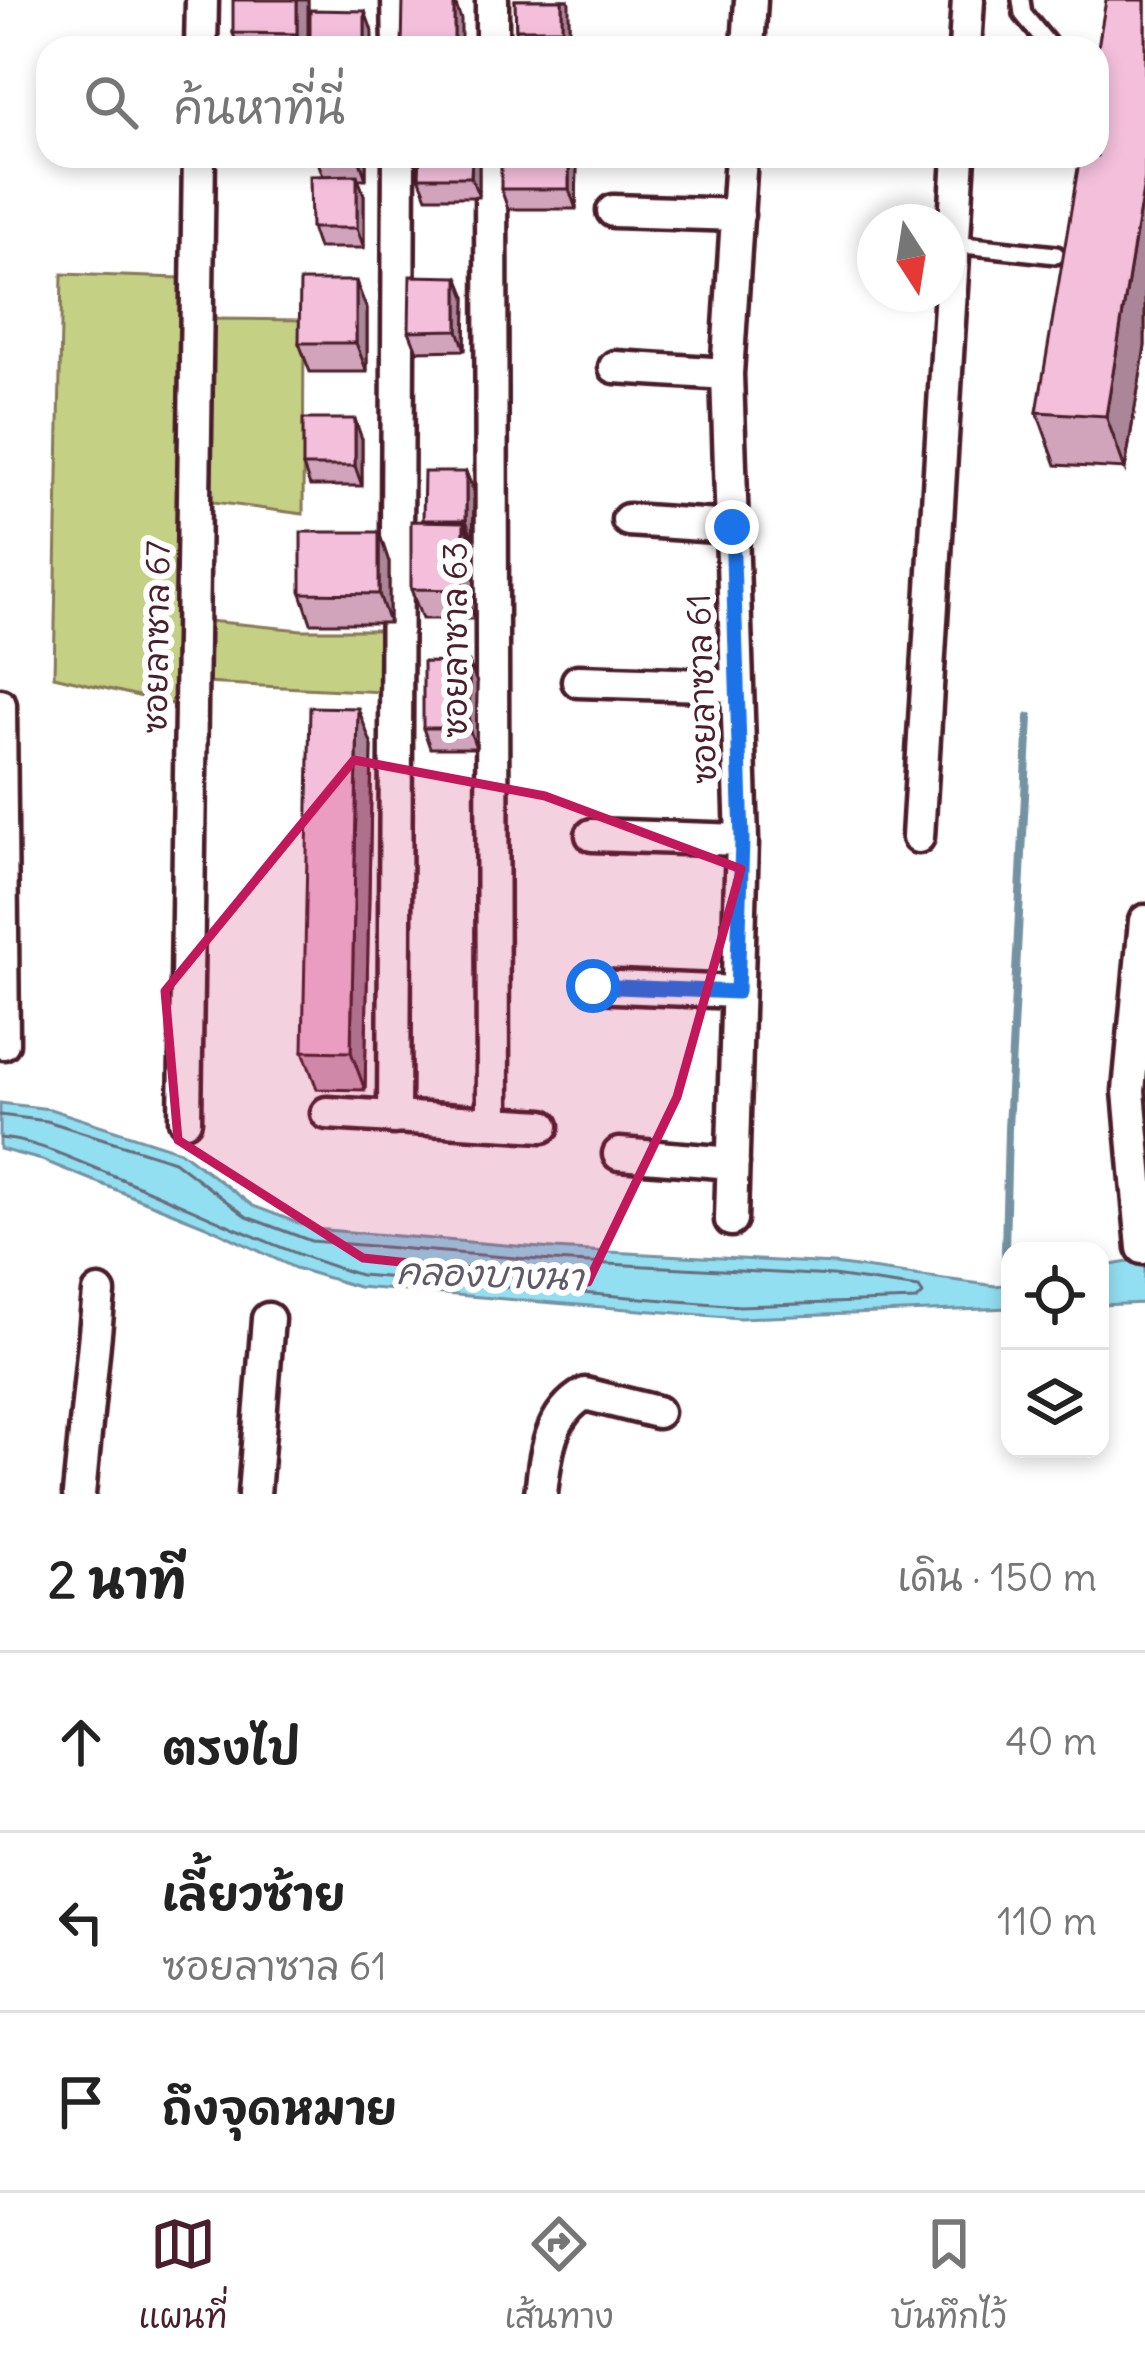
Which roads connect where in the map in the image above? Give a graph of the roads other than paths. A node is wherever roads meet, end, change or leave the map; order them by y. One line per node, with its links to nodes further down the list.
1 (202, 0): 7 (street)
2 (398, 0): 8 (street)
3 (492, 0): 9 (street)
4 (752, 0): 10 (street)
5 (968, 0): 11 (street)
6 (1021, 0): 12 (lane)
7 (201, 36)
8 (399, 36)
9 (492, 36)
10 (749, 36)
11 (966, 36)
12 (1041, 36)
13 (199, 168): 40 (street, ซอยลาซาล 67)
14 (400, 168): 39 (street)
15 (491, 168): 41 (street, ซอยลาซาล 63)
16 (740, 168): 20 (street, ซอยลาซาล 61)
17 (958, 168): 18 (street)
18 (956, 204)
19 (613, 212): 20 (street)
20 (738, 215): 25 (street, ซอยลาซาล 61)
21 (965, 245): 22 (lane)
22 (1056, 255)
23 (950, 312): 32 (street)
24 (615, 367): 25 (street)
25 (727, 374): 27 (street, ซอยลาซาล 61)
26 (628, 520): 27 (street)
27 (732, 527): 29 (street, ซอยลาซาล 61)
28 (578, 681): 29 (street)
29 (737, 686): 33 (street, ซอยลาซาล 61)
30 (0, 705): 37 (street)
31 (592, 835): 33 (street)
32 (918, 837)
33 (742, 840): 36 (street, ซอยลาซาล 61)
34 (1145, 921): 46 (street)
35 (593, 986): 36 (street)
36 (737, 992): 44 (street, ซอยลาซาล 61)
37 (3, 1043)
38 (327, 1113): 39 (street)
39 (394, 1118): 41 (street)
40 (185, 1120)
41 (493, 1123): 42 (street)
42 (543, 1126)
43 (619, 1154): 44 (street)
44 (733, 1163): 45 (street, ซอยลาซาล 61)
45 (731, 1220)
46 (1143, 1248)
47 (99, 1293): 50 (street)
48 (268, 1319): 51 (street)
49 (657, 1412): 52 (street)
50 (80, 1494)
51 (254, 1494)
52 (541, 1494)

